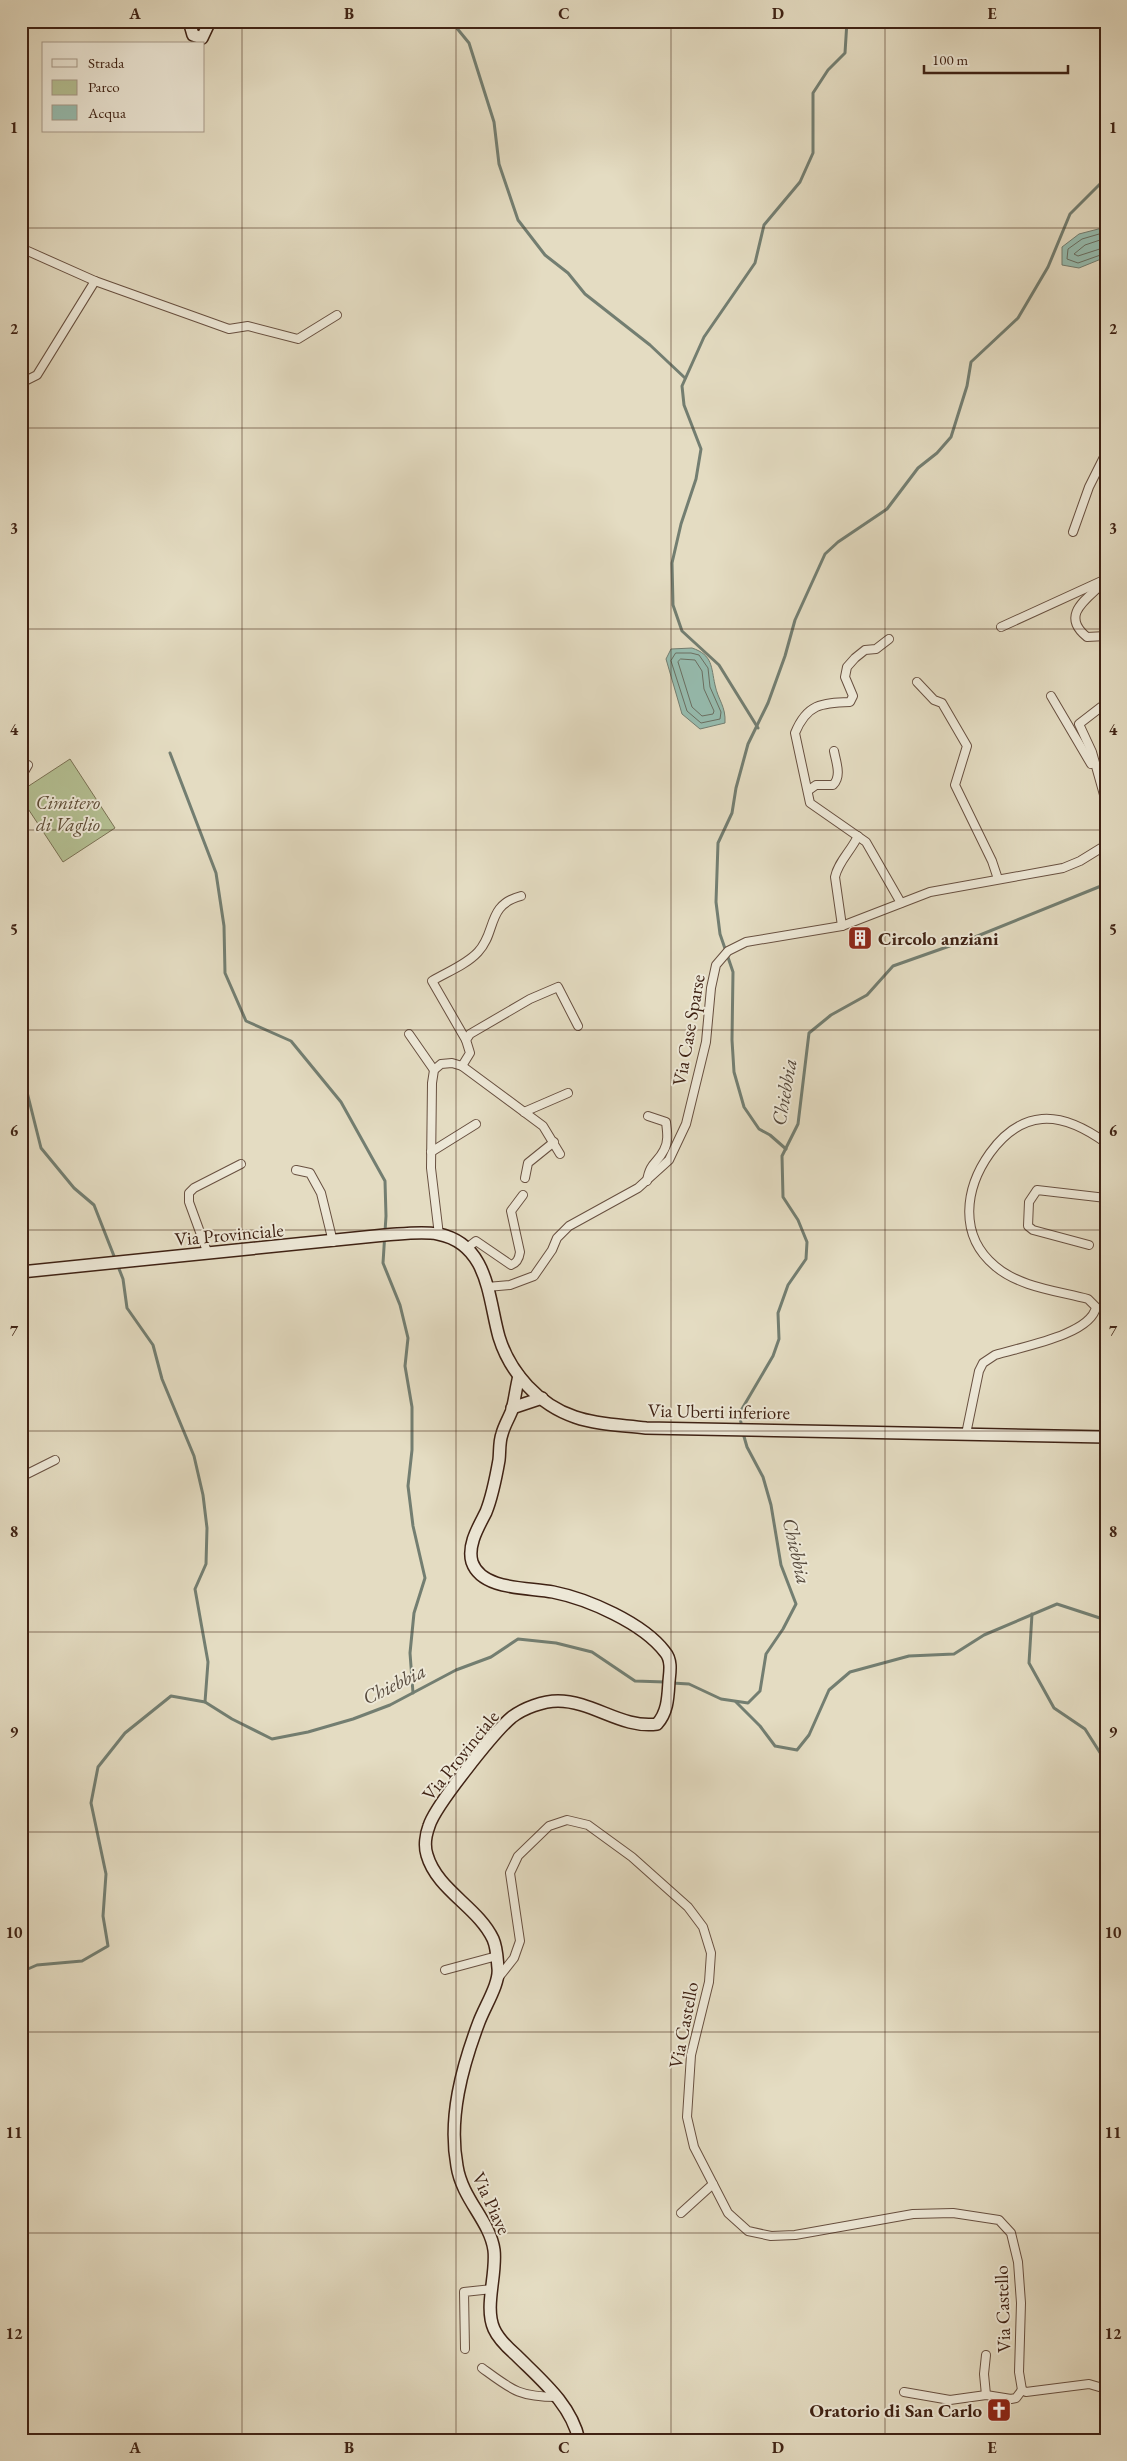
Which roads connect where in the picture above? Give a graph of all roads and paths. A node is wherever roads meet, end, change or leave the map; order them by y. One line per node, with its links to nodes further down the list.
1 (189, 21): 2 (street)
2 (210, 21)
3 (21, 248): 4 (street)
4 (95, 281): 5 (street); 6 (street)
5 (337, 315)
6 (21, 383)
7 (1106, 453): 8 (street)
8 (1073, 532)
9 (1106, 580): 10 (street); 11 (street)
10 (1000, 627)
11 (1106, 636)
12 (889, 639): 20 (street)
13 (917, 682): 24 (street)
14 (1050, 696): 18 (street)
15 (1101, 707): 18 (street)
16 (834, 751): 20 (street)
17 (28, 765): 19 (street)
18 (1095, 770): 21 (street)
19 (21, 777)
20 (809, 790): 22 (street)
21 (1106, 802)
22 (858, 836): 26 (street); 27 (street)
23 (1106, 845): 24 (street, Via Case Sparse)
24 (998, 879): 26 (street, Via Case Sparse)
25 (521, 896): 30 (street)
26 (901, 902): 27 (street, Via Case Sparse)
27 (842, 926): 44 (street, Via Case Sparse)
28 (578, 1026): 30 (street)
29 (409, 1034): 32 (street)
30 (466, 1040): 31 (street)
31 (462, 1066): 32 (street); 34 (street)
32 (434, 1070): 39 (street)
33 (568, 1093): 34 (street)
34 (524, 1112): 37 (street)
35 (648, 1116): 44 (street)
36 (476, 1124): 39 (street)
37 (554, 1142): 40 (street); 43 (street)
38 (1106, 1143): 54 (street)
39 (431, 1152): 47 (street)
40 (560, 1154)
41 (241, 1164): 51 (street)
42 (296, 1170): 48 (street)
43 (525, 1178)
44 (647, 1180): 53 (street, Via Case Sparse)
45 (523, 1195): 50 (street)
46 (1106, 1198): 49 (street)
47 (439, 1235): 48 (street, Via Provinciale); 50 (street, Via Uberti inferiore)
48 (333, 1242): 51 (street, Via Provinciale)
49 (1088, 1245)
50 (467, 1248): 53 (street, Via Uberti inferiore)
51 (208, 1254): 52 (street, Via Provinciale)
52 (21, 1272)
53 (487, 1287): 56 (street, Via Uberti inferiore)
54 (1096, 1305): 55 (street); 59 (street)
55 (1106, 1305)
56 (518, 1376): 57 (street, Via Uberti inferiore); 58 (street, Via Provinciale)
57 (542, 1398): 58 (street); 59 (street, Via Uberti inferiore)
58 (512, 1408): 63 (street, Via Provinciale)
59 (966, 1434): 60 (street, Via Uberti inferiore)
60 (1106, 1437)
61 (55, 1460): 62 (street)
62 (21, 1477)
63 (497, 1956): 64 (street); 65 (street, Via Provinciale)
64 (445, 1970)
65 (499, 1977): 66 (street, Via Castello); 68 (street, Via Piave)
66 (713, 2184): 67 (street); 73 (street, Via Castello)
67 (681, 2213)
68 (492, 2289): 69 (street); 76 (street, Via Piave)
69 (465, 2349)
70 (986, 2355): 75 (street, Via Castello)
71 (482, 2368): 76 (street)
72 (1106, 2389): 73 (street)
73 (1022, 2390): 75 (street)
74 (904, 2392): 75 (street)
75 (986, 2395)
76 (557, 2397): 77 (street, Via Piave)
77 (580, 2440)

